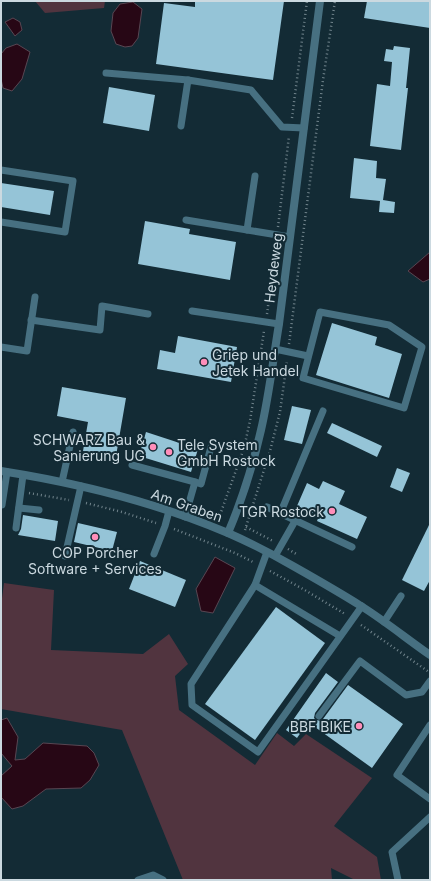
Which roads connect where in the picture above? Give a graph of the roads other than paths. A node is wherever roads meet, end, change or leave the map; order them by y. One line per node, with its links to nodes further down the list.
1 (320, 1): 5 (street, Heydeweg)
2 (106, 73): 3 (lane)
3 (188, 80): 4 (lane); 5 (lane)
4 (181, 126)
5 (304, 128): 11 (street, Heydeweg)
6 (1, 170): 9 (lane)
7 (255, 176): 10 (lane)
8 (186, 220): 10 (lane)
9 (1, 222)
10 (247, 230): 11 (lane)
11 (290, 237): 16 (street, Heydeweg)
12 (35, 297): 15 (lane)
13 (192, 311): 16 (lane)
14 (148, 314): 15 (lane)
15 (31, 320): 17 (lane)
16 (279, 324): 18 (street, Heydeweg)
17 (1, 347)
18 (275, 349): 19 (lane); 38 (street, Heydeweg)
19 (308, 356): 19 (lane)
20 (323, 410): 34 (lane)
21 (73, 432): 26 (lane)
22 (211, 447): 27 (lane)
23 (132, 465): 27 (lane)
24 (4, 471): 25 (street, Am Graben); 29 (lane)
25 (23, 475): 26 (street, Am Graben); 30 (lane)
26 (62, 482): 28 (street, Am Graben)
27 (194, 482): 35 (lane)
28 (81, 486): 33 (street, Am Graben); 42 (lane)
29 (1, 505)
30 (19, 508): 32 (lane); 37 (lane)
31 (267, 508): 34 (lane)
32 (39, 510)
33 (169, 511): 35 (street, Am Graben); 41 (lane)
34 (280, 514): 36 (lane)
35 (185, 517): 38 (street, Am Graben)
36 (295, 521): 39 (lane); 43 (lane)
37 (16, 528)
38 (228, 533): 40 (street, Am Graben)
39 (352, 547)
40 (267, 552): 43 (street, Am Graben); 44 (lane)
41 (154, 554)
42 (65, 556)
43 (275, 556): 46 (street, Am Graben)
44 (255, 585): 48 (lane); 48 (lane)
45 (401, 596): 47 (lane)
46 (362, 606): 47 (street, Am Graben); 48 (lane)
47 (384, 622): 49 (street, Am Graben)
48 (340, 636)
49 (430, 655)
50 (430, 680): 51 (lane)
51 (319, 716)
52 (430, 726): 53 (lane)
53 (430, 798)
54 (430, 817): 57 (lane)
55 (138, 880): 56 (lane)
56 (162, 880)
57 (398, 880)

